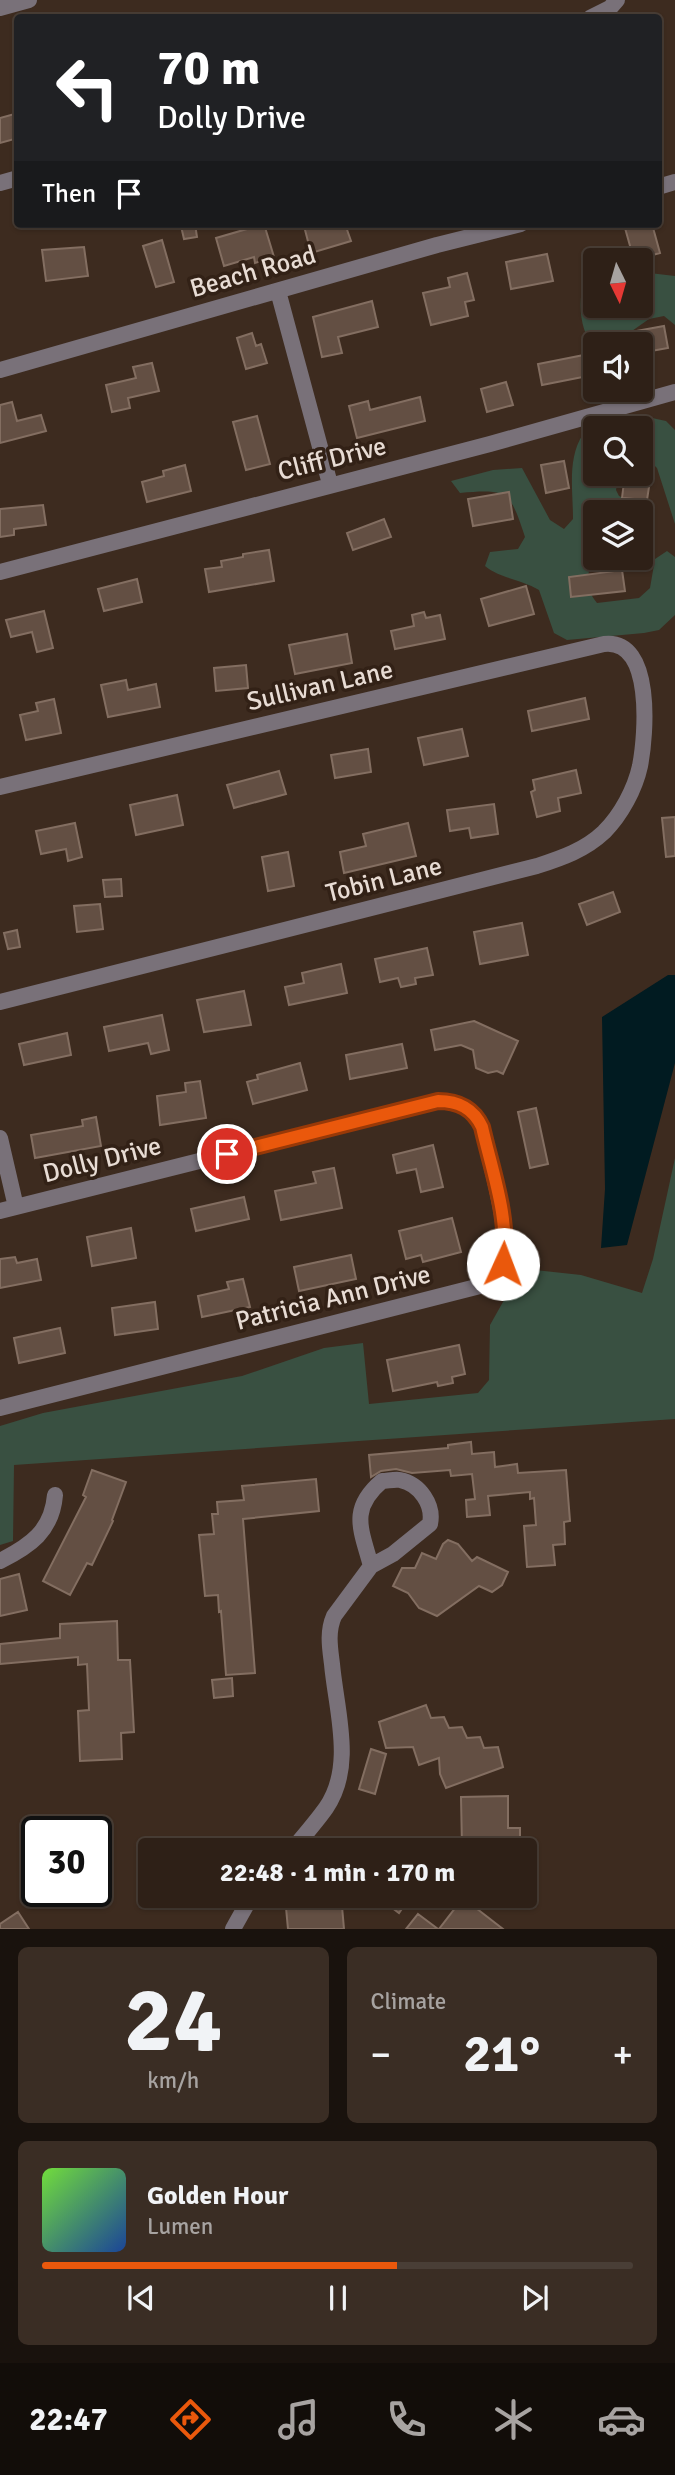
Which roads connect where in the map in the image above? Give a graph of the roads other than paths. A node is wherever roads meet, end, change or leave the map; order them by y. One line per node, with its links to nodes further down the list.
1 (29, 0): 3 (street)
2 (617, 0): 4 (street)
3 (0, 8)
4 (598, 14)
5 (505, 228): 6 (street, Beach Road)
6 (278, 291): 7 (street, Beach Road); 9 (street)
7 (0, 370)
8 (675, 392): 9 (street, Cliff Drive)
9 (330, 484): 10 (street, Cliff Drive)
10 (0, 572)
11 (637, 669): 12 (street, Sullivan Lane); 13 (street, Tobin Lane)
12 (0, 787)
13 (0, 1002)
14 (461, 1105): 16 (street, Dolly Drive); 17 (street, Patricia Ann Drive)
15 (0, 1138): 16 (street)
16 (8, 1209)
17 (0, 1408)
18 (55, 1495): 19 (street)
19 (0, 1561)
20 (371, 1566): 20 (street); 21 (street)
21 (302, 1838)
22 (245, 1908): 23 (street)
23 (233, 1929)

